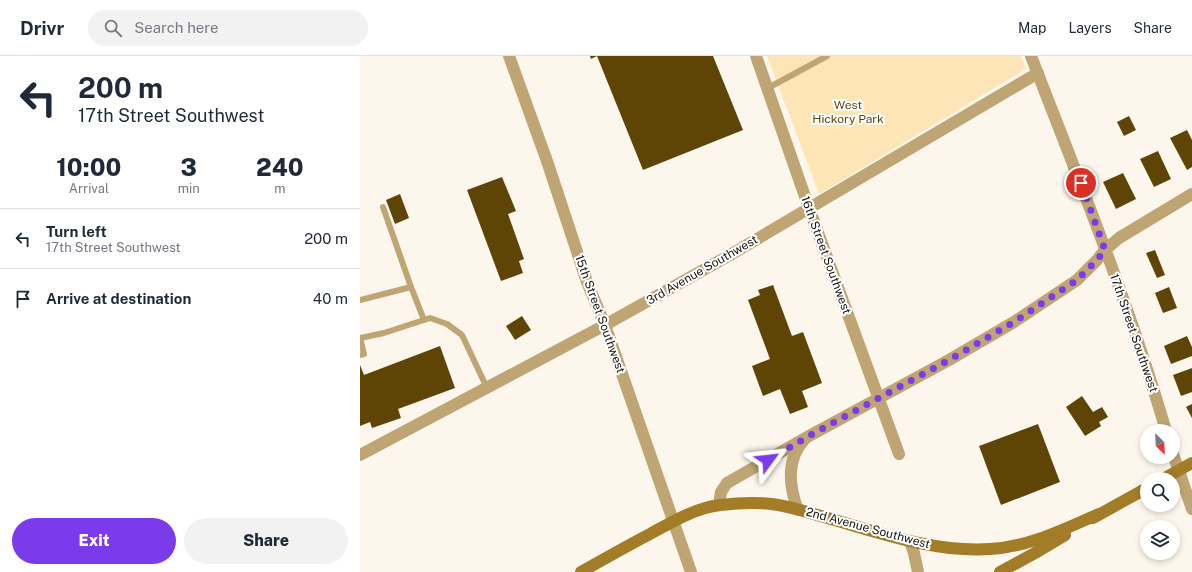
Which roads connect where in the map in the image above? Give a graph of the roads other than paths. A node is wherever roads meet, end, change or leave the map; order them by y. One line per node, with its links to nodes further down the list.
1 (509, 56): 14 (street, 15th Street Southwest)
2 (756, 56): 6 (street, 16th Street Southwest)
3 (827, 56): 6 (lane)
4 (1031, 56): 5 (street, 17th Street Southwest)
5 (1038, 73): 9 (street, 3rd Avenue Southwest); 10 (street, 17th Street Southwest)
6 (768, 88): 9 (street, 16th Street Southwest)
7 (1192, 194): 10 (street, 2nd Avenue Southwest)
8 (383, 207): 11 (lane)
9 (809, 208): 14 (street, 3rd Avenue Southwest); 18 (street, 16th Street Southwest)
10 (1105, 250): 18 (street, 2nd Avenue Southwest); 19 (street, 17th Street Southwest)
11 (411, 287): 12 (lane); 13 (lane)
12 (360, 300)
13 (424, 320): 15 (lane); 17 (lane)
14 (605, 325): 17 (street, 3rd Avenue Southwest); 31 (street, 15th Street Southwest)
15 (360, 338): 16 (lane)
16 (360, 355)
17 (488, 388): 22 (street, 3rd Avenue Southwest)
18 (878, 399): 20 (street, 2nd Avenue Southwest); 21 (street, 16th Street Southwest)
19 (1164, 424)
20 (809, 436): 27 (street, 2nd Avenue Southwest); 29 (street, 2nd Avenue Southwest)
21 (899, 454)
22 (360, 455)
23 (1192, 463): 25 (main road)
24 (1176, 464): 25 (street)
25 (1178, 471): 28 (street)
26 (1140, 492): 30 (main road)
27 (719, 505): 29 (main road, 2nd Avenue Southwest); 31 (main road, 2nd Avenue Southwest)
28 (1192, 509)
29 (798, 510): 32 (main road, 2nd Avenue Southwest)
30 (1099, 514): 32 (main road, 2nd Avenue Southwest); 36 (main road)
31 (673, 521): 33 (main road, 2nd Avenue Southwest); 34 (street, 15th Street Southwest)
32 (910, 541): 35 (street)
33 (581, 572)
34 (691, 572)
35 (918, 572)
36 (1000, 572)

